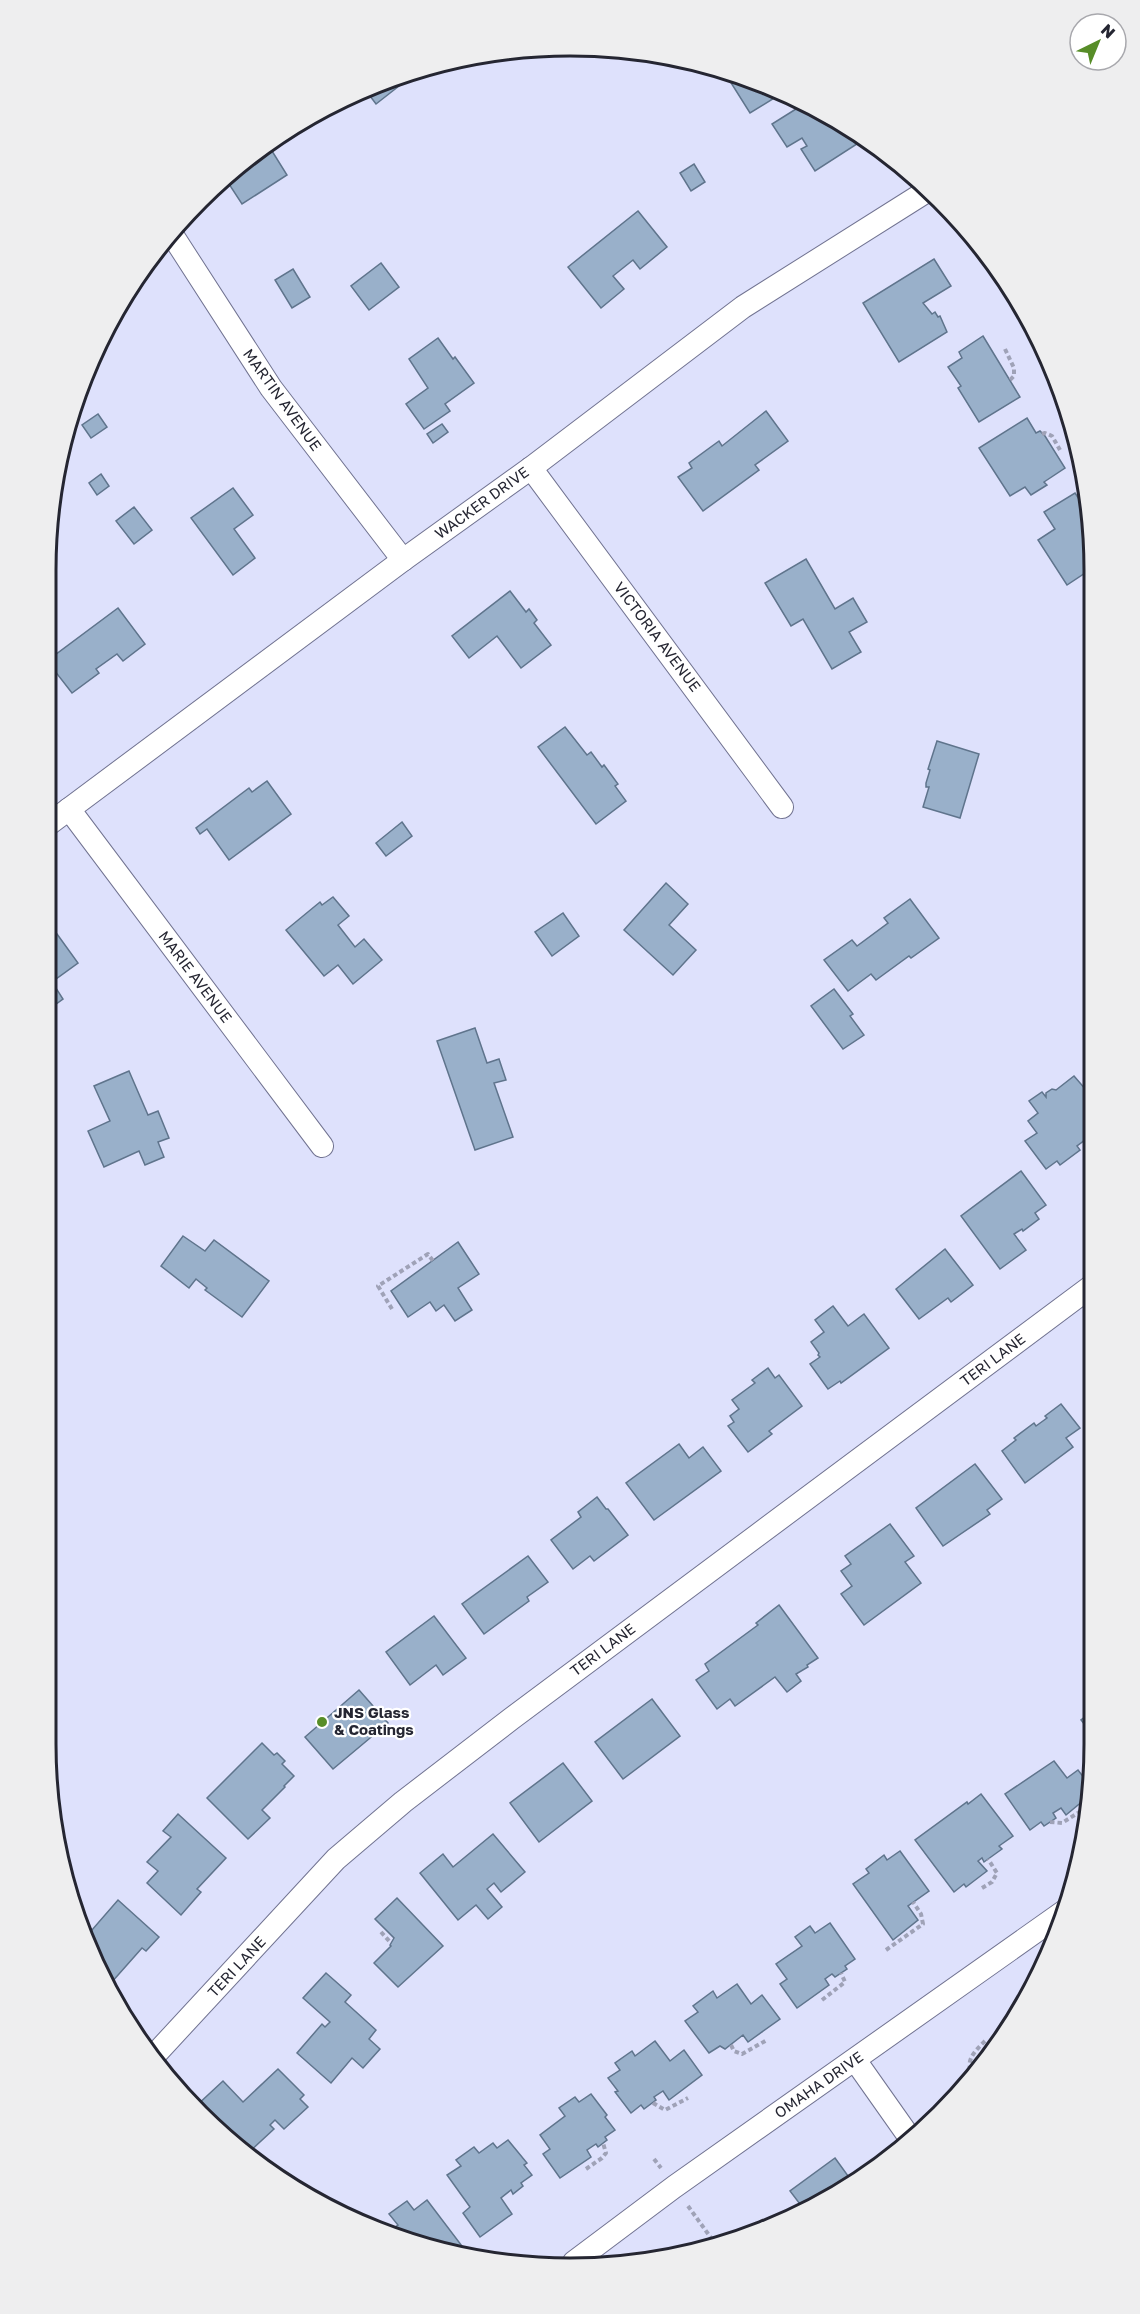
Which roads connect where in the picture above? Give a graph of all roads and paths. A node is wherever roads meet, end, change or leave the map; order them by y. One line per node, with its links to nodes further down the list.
1 (921, 194): 7 (street, WACKER DRIVE)
2 (176, 240): 8 (street, MARTIN AVENUE)
3 (1005, 349): 4 (path)
4 (1010, 380)
5 (1042, 434): 6 (path)
6 (1060, 450)
7 (531, 468): 8 (street, WACKER DRIVE); 9 (street, VICTORIA AVENUE)
8 (403, 560): 10 (street, WACKER DRIVE)
9 (782, 807)
10 (69, 809): 11 (street, WACKER DRIVE); 12 (street, MARIE AVENUE)
11 (56, 819)
12 (322, 1146)
13 (433, 1261): 15 (path)
14 (1084, 1292): 30 (street, TERI LANE)
15 (392, 1309)
16 (1080, 1812): 17 (path)
17 (1050, 1822)
18 (988, 1859): 19 (path)
19 (982, 1888)
20 (913, 1902): 24 (path)
21 (1053, 1919): 31 (street, OMAHA DRIVE)
22 (381, 1932): 23 (path)
23 (391, 1943)
24 (886, 1950)
25 (841, 1973): 26 (path)
26 (822, 2000)
27 (767, 2040): 29 (path)
28 (985, 2041): 32 (path)
29 (731, 2045)
30 (158, 2052)
31 (855, 2060): 35 (street); 42 (street, OMAHA DRIVE)
32 (969, 2068)
33 (688, 2098): 34 (path)
34 (652, 2103)
35 (906, 2133)
36 (603, 2143): 38 (path)
37 (654, 2159): 39 (path)
38 (586, 2169)
39 (663, 2172)
40 (685, 2202): 41 (path)
41 (711, 2238)
42 (580, 2258)

